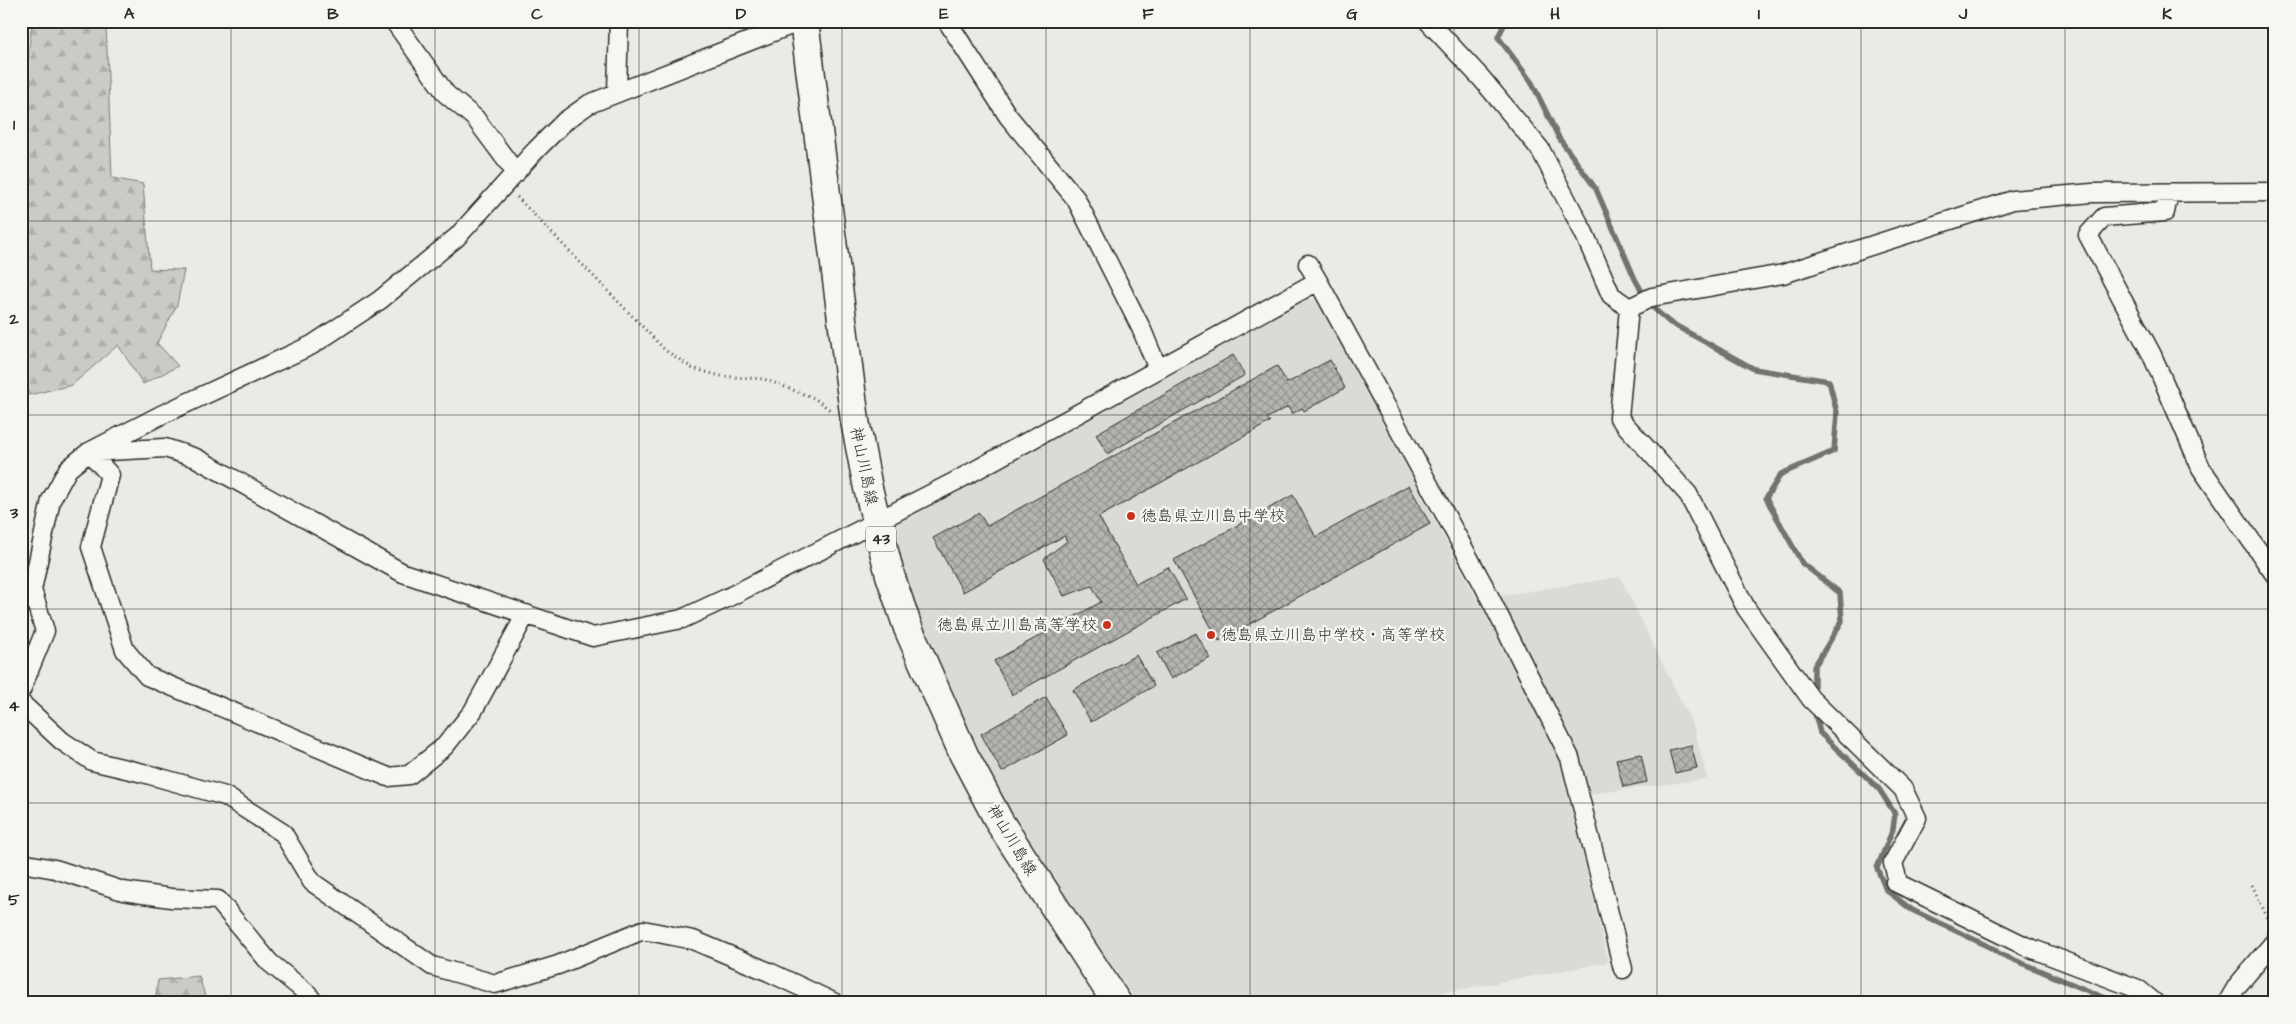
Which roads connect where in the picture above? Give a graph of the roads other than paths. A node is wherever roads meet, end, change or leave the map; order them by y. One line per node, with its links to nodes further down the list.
1 (394, 21): 7 (street)
2 (619, 21): 6 (street)
3 (803, 21): 6 (street); 15 (main road, 神山川島線 / 43)
4 (947, 21): 13 (street)
5 (1428, 21): 12 (street)
6 (617, 92): 7 (street)
7 (511, 179): 14 (street)
8 (2275, 192): 9 (street)
9 (2169, 193): 12 (street); 16 (street)
10 (1308, 264): 11 (street)
11 (1318, 281): 13 (street); 23 (street)
12 (1640, 303): 28 (street)
13 (1158, 369): 15 (street)
14 (89, 452): 17 (street); 18 (street); 18 (street)
15 (876, 522): 18 (street); 27 (main road, 神山川島線 / 43)
16 (2275, 575)
17 (27, 592): 19 (street)
18 (526, 614)
19 (21, 690)
20 (21, 703): 26 (street)
21 (21, 863): 24 (street)
22 (2275, 941): 29 (street)
23 (1623, 968)
24 (311, 998): 25 (street)
25 (327, 1003)
26 (835, 1003)
27 (1117, 1003)
28 (2156, 1003)
29 (2227, 1003)

